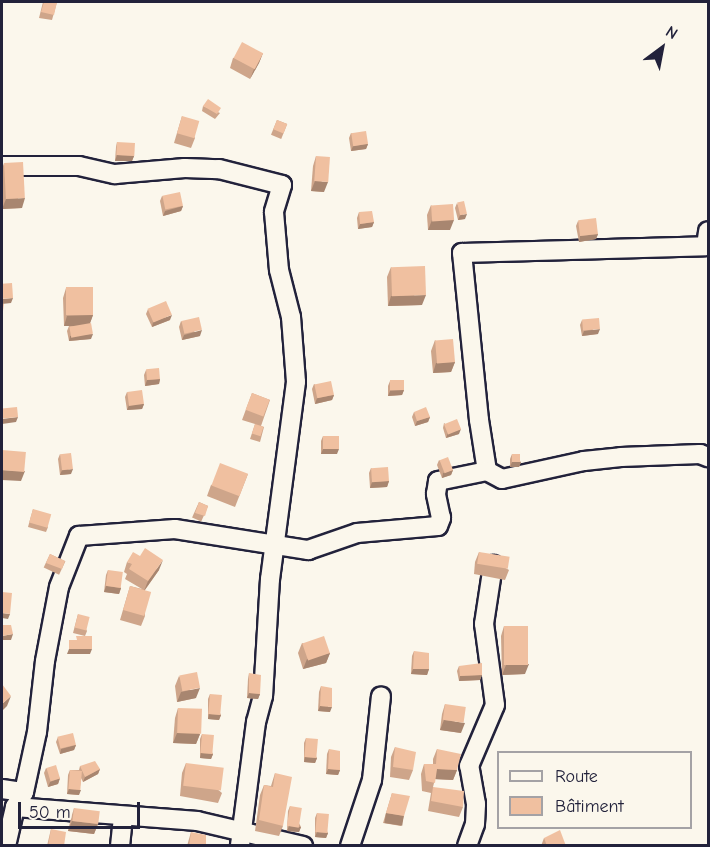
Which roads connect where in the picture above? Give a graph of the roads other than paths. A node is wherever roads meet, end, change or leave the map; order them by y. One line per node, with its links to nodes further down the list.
1 (2, 166): 5 (street)
2 (708, 231): 4 (street)
3 (708, 458): 4 (street)
4 (487, 471): 5 (street)
5 (275, 545): 9 (street); 11 (street)
6 (494, 565): 16 (street)
7 (381, 696): 15 (street)
8 (2, 789): 9 (street)
9 (20, 800): 10 (street); 12 (street)
10 (123, 817): 11 (street); 13 (street)
11 (241, 839): 14 (street)
12 (6, 846)
13 (120, 846)
14 (303, 846)
15 (350, 846)
16 (467, 846)

